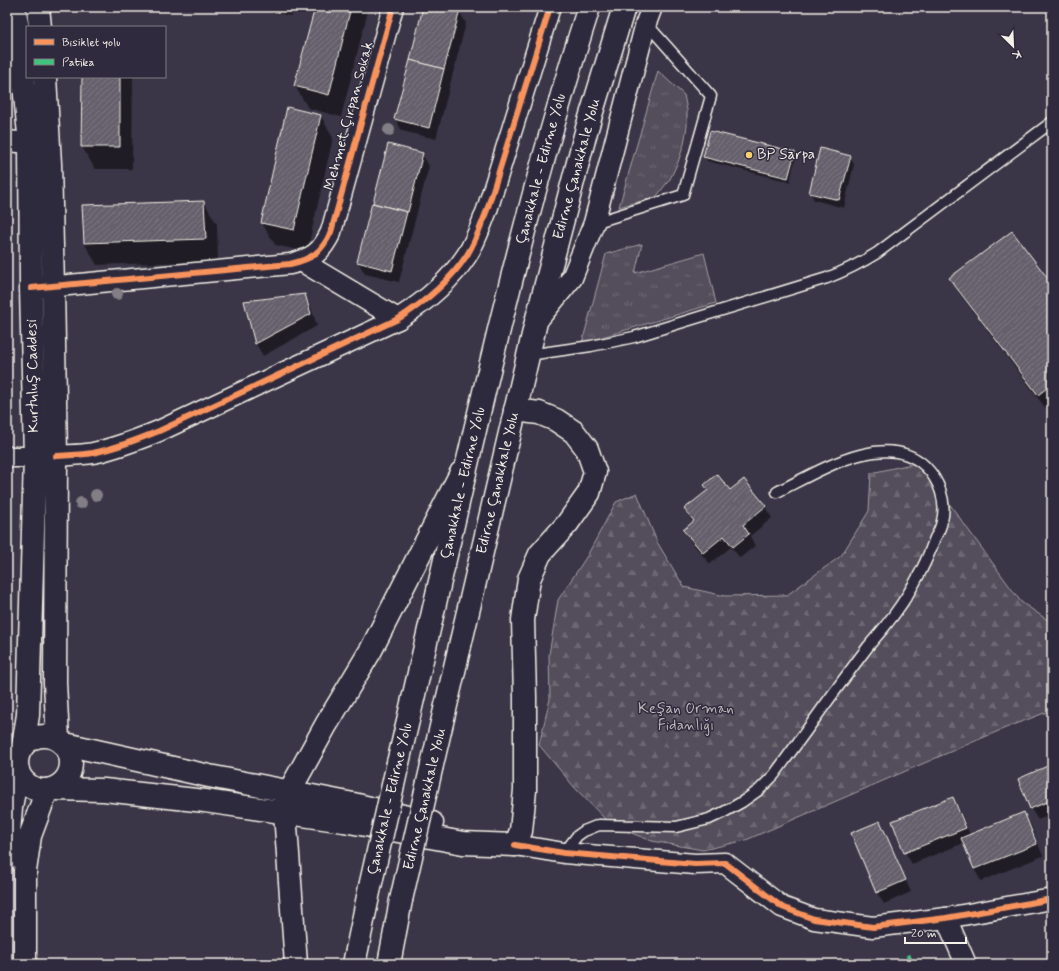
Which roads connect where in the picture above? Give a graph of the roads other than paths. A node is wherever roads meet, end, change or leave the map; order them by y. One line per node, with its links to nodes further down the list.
1 (14, 7): 12 (main road, Kurtuluş Caddesi)
2 (38, 7): 8 (main road)
3 (393, 7): 14 (street, Mehmet Çırpan Sokak)
4 (550, 7): 17 (street)
5 (589, 7): 24 (main road, Çanakkale - Edirne Yolu)
6 (623, 11): 7 (street); 18 (main road, Edirne Çanakkale Yolu)
7 (649, 15): 13 (street); 13 (lane)
8 (40, 26)
9 (45, 78): 15 (main road, Kurtuluş Caddesi)
10 (1052, 122): 19 (lane)
11 (7, 141): 12 (street)
12 (30, 143): 16 (main road, Kurtuluş Caddesi)
13 (594, 223): 18 (street)
14 (301, 262): 15 (street); 17 (street)
15 (53, 287): 16 (street); 22 (main road, Kurtuluş Caddesi)
16 (31, 288): 23 (main road, Kurtuluş Caddesi)
17 (398, 319): 22 (street)
18 (536, 322): 19 (main road, Edirne Çanakkale Yolu)
19 (528, 355): 20 (main road, Edirne Çanakkale Yolu)
20 (515, 410): 33 (main road); 41 (main road, Edirne Çanakkale Yolu, bridge)
21 (7, 456): 23 (street)
22 (56, 456): 23 (main road); 26 (main road, Kurtuluş Caddesi)
23 (34, 457): 27 (main road, Kurtuluş Caddesi)
24 (468, 458): 30 (main road); 40 (main road, Çanakkale - Edirne Yolu, bridge)
25 (777, 492): 34 (lane)
26 (62, 742): 27 (main road); 29 (main road); 30 (main road)
27 (23, 746): 28 (main road)
28 (18, 770): 29 (main road); 31 (main road)
29 (50, 789): 32 (main road); 38 (main road)
30 (289, 792): 32 (main road); 33 (main road)
31 (9, 807): 35 (main road)
32 (285, 813): 33 (main road); 39 (main road)
33 (514, 845): 34 (street)
34 (564, 853): 37 (street)
35 (7, 858)
36 (1052, 899): 37 (street)
37 (946, 918): 42 (street)
38 (25, 964)
39 (296, 964)
40 (354, 964)
41 (389, 964)
42 (966, 964)

